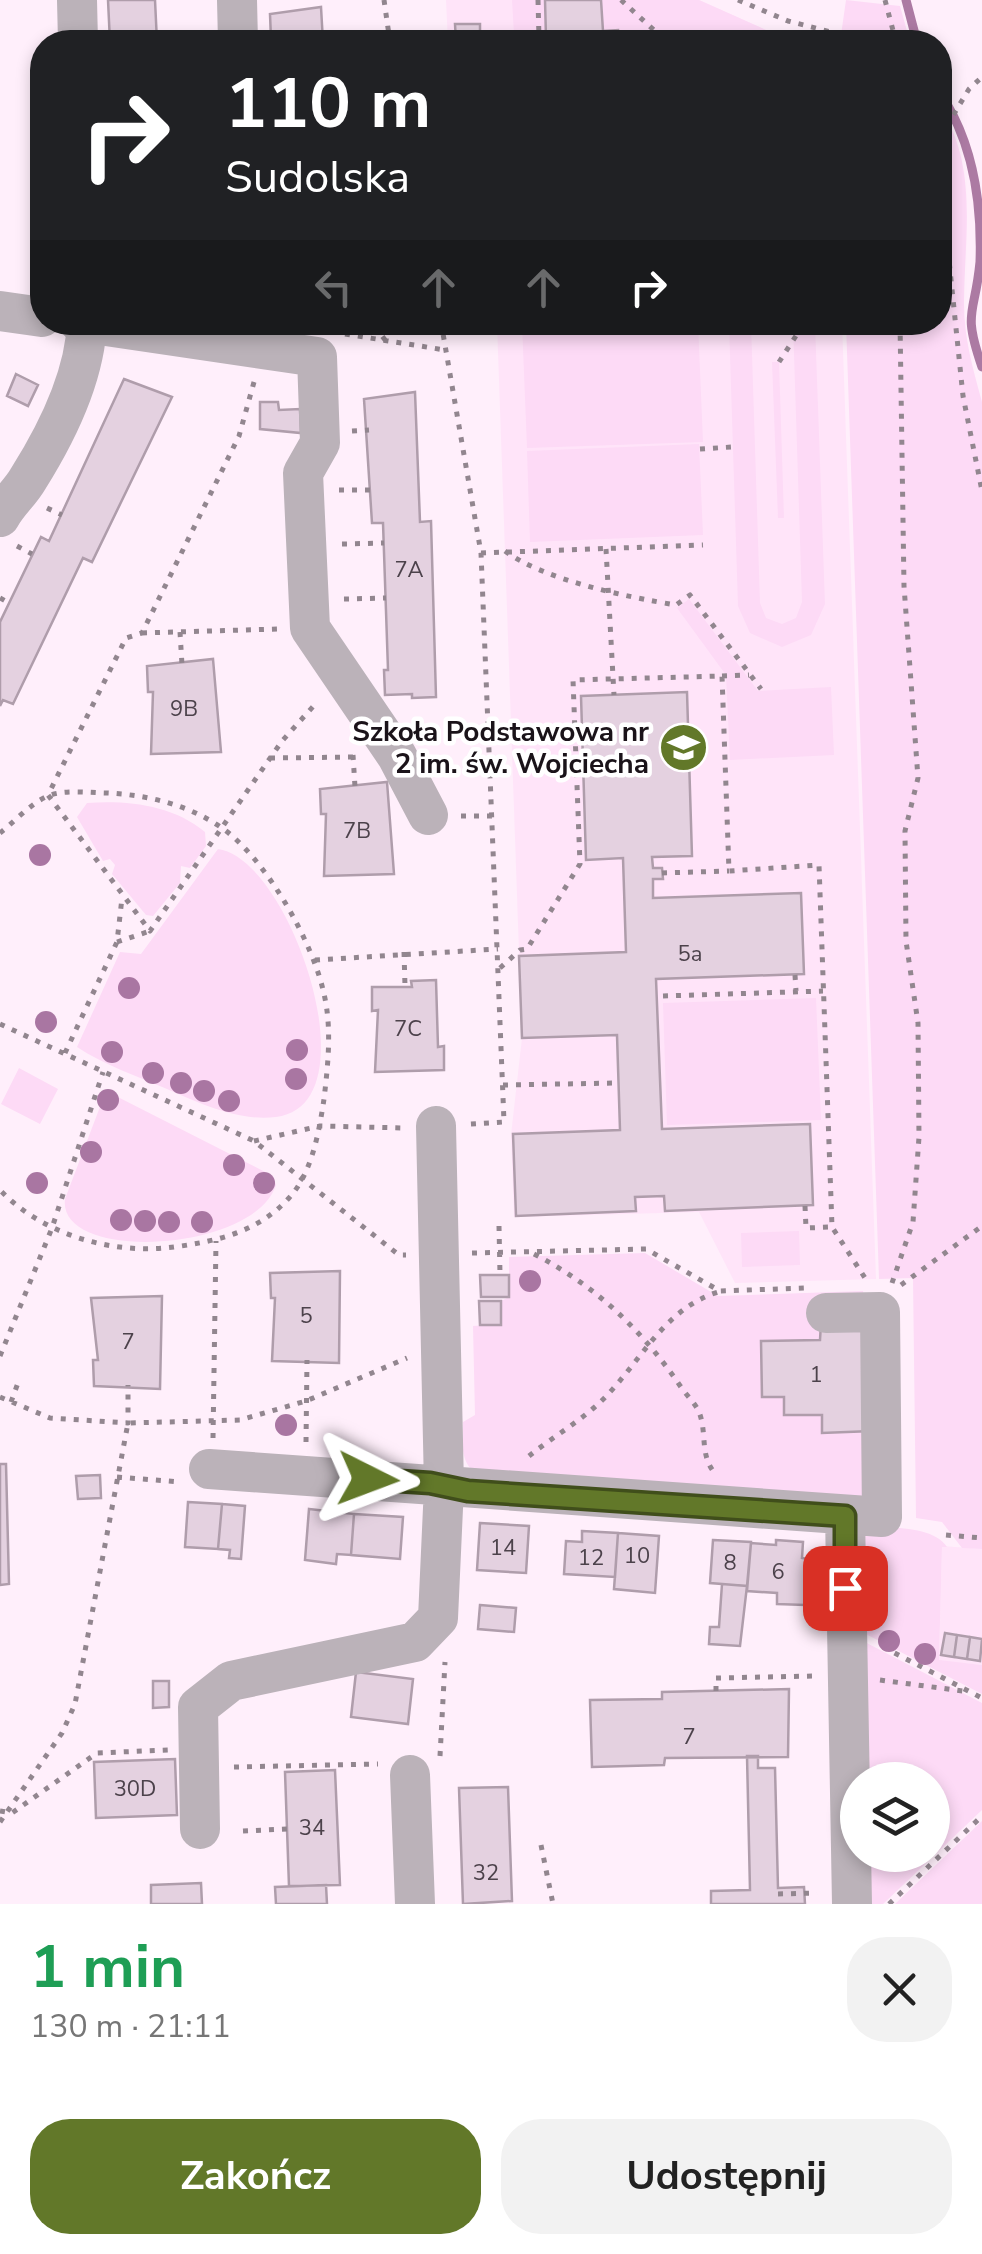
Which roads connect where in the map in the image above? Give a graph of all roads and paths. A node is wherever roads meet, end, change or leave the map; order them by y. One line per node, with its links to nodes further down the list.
1 (77, 0): 8 (street)
2 (237, 0): 9 (street)
3 (384, 0): 10 (path)
4 (538, 0): 11 (path)
5 (621, 0): 12 (path)
6 (738, 0): 13 (path)
7 (886, 0): 14 (path)
8 (78, 30)
9 (238, 30)
10 (388, 30)
11 (540, 30)
12 (653, 30)
13 (824, 30)
14 (893, 30)
15 (982, 77): 16 (path)
16 (952, 118)
17 (952, 278): 30 (path)
18 (0, 311): 19 (street)
19 (30, 315)
20 (87, 335): 31 (street)
21 (203, 335): 25 (street)
22 (388, 335): 26 (path)
23 (797, 335): 27 (path)
24 (900, 335): 91 (path)
25 (252, 340): 34 (street); 44 (path)
26 (445, 350)
27 (778, 362)
28 (732, 446): 29 (path)
29 (700, 448)
30 (982, 490)
31 (0, 517)
32 (384, 543): 34 (path)
33 (702, 544): 35 (path)
34 (306, 545): 42 (street)
35 (606, 548): 36 (path); 38 (path)
36 (505, 551): 37 (path); 38 (path)
37 (481, 553)
38 (608, 593): 47 (path); 49 (path)
39 (0, 598): 41 (path)
40 (386, 598): 42 (path)
41 (10, 602)
42 (310, 614): 43 (path); 46 (street)
43 (180, 632): 44 (path); 45 (path)
44 (142, 633): 54 (path)
45 (182, 665)
46 (341, 675): 53 (path); 55 (street)
47 (750, 675): 48 (path); 50 (path)
48 (722, 676): 49 (path); 58 (path)
49 (614, 679): 51 (path); 66 (path)
50 (760, 689)
51 (614, 695)
52 (354, 757): 53 (path)
53 (270, 758): 56 (path)
54 (48, 795): 56 (path); 57 (path); 60 (path)
55 (428, 815)
56 (224, 829): 61 (path); 65 (path)
57 (0, 833)
58 (729, 871): 59 (path); 69 (path)
59 (662, 874)
60 (122, 896): 61 (path); 62 (path)
61 (150, 931): 62 (path)
62 (117, 942): 73 (path)
63 (498, 949): 64 (path)
64 (404, 952): 65 (path); 68 (path)
65 (314, 960): 78 (path)
66 (500, 968)
67 (796, 974): 70 (path)
68 (405, 986)
69 (823, 991): 70 (path); 83 (path)
70 (796, 992): 71 (path)
71 (662, 996)
72 (0, 1024): 73 (path)
73 (65, 1054): 74 (path)
74 (104, 1072): 78 (path); 84 (path)
75 (619, 1083): 76 (path)
76 (503, 1085)
77 (436, 1126): 88 (street)
78 (303, 1180): 85 (path); 88 (path)
79 (0, 1190): 84 (path)
80 (805, 1206): 83 (path)
81 (500, 1226): 86 (path)
82 (982, 1226): 91 (path)
83 (832, 1227): 91 (path)
84 (52, 1228): 85 (path); 93 (path)
85 (216, 1241): 101 (path)
86 (500, 1252): 87 (path); 89 (path)
87 (530, 1252): 90 (path); 92 (path)
88 (440, 1253): 107 (street)
89 (500, 1274)
90 (720, 1291): 91 (path); 92 (path)
91 (855, 1295): 109 (street)
92 (650, 1343): 105 (path); 108 (path)
93 (0, 1356)
94 (406, 1359): 99 (path)
95 (306, 1360): 99 (path)
96 (18, 1380): 100 (path)
97 (128, 1385): 102 (path)
98 (0, 1397): 100 (path)
99 (306, 1401): 101 (path); 104 (path)
100 (11, 1402): 102 (path)
101 (214, 1421): 102 (path); 103 (path)
102 (128, 1423): 106 (path)
103 (209, 1470): 104 (street); 106 (path)
104 (305, 1475): 107 (street)
105 (717, 1476)
106 (117, 1477): 122 (path)
107 (444, 1486): 108 (street); 112 (street)
108 (491, 1492): 109 (street)
109 (863, 1516): 113 (street)
110 (946, 1534): 111 (path)
111 (982, 1538)
112 (438, 1618): 118 (street); 120 (path)
113 (845, 1628): 114 (street); 116 (path)
114 (846, 1674): 115 (path); 116 (path); 133 (street)
115 (716, 1691)
116 (970, 1692): 117 (path)
117 (982, 1698)
118 (188, 1759): 119 (path); 122 (path); 125 (street)
119 (241, 1766): 120 (path); 121 (path)
120 (410, 1768): 131 (street)
121 (241, 1776)
122 (4, 1811): 124 (path)
123 (982, 1816): 134 (path)
124 (0, 1822)
125 (200, 1829)
126 (286, 1829): 127 (path)
127 (243, 1831)
128 (541, 1845): 132 (path)
129 (804, 1893): 130 (path)
130 (778, 1894)
131 (414, 1904)
132 (552, 1904)
133 (852, 1904)
134 (889, 1904)

